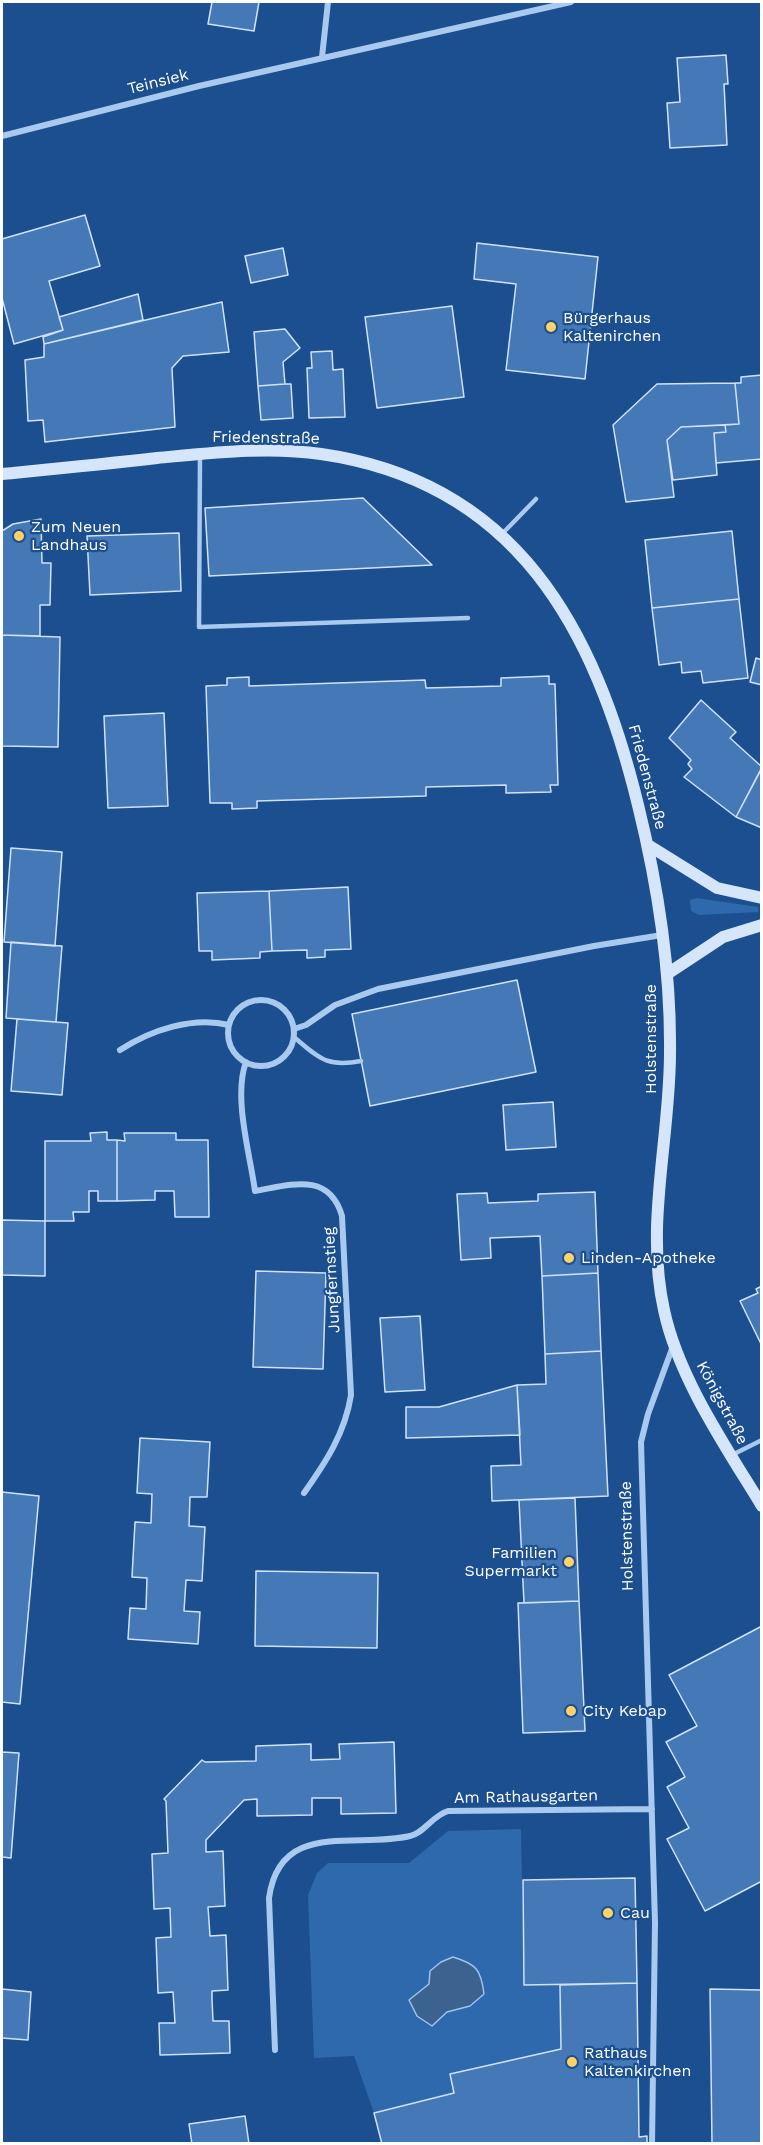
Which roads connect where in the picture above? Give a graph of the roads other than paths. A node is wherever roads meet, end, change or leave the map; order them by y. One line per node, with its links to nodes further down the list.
1 (328, 2): 3 (street)
2 (571, 2): 3 (street, Teinsiek)
3 (322, 57): 4 (street, Teinsiek)
4 (2, 136)
5 (200, 454): 6 (main road, Friedenstraße); 8 (main road, Friedenstraße); 9 (lane)
6 (2, 474)
7 (536, 499): 8 (lane)
8 (501, 535): 10 (main road, Friedenstraße)
9 (468, 618)
10 (648, 845): 11 (main road); 13 (main road, Friedenstraße)
11 (762, 898)
12 (762, 924): 14 (main road)
13 (662, 936): 14 (main road, Holstenstraße); 16 (street)
14 (667, 974): 21 (main road, Holstenstraße)
15 (229, 1025): 16 (street); 18 (street); 20 (street)
16 (294, 1029): 17 (street)
17 (294, 1037): 19 (lane); 20 (street)
18 (120, 1050)
19 (361, 1061)
20 (246, 1062): 24 (street, Jungfernstieg)
21 (674, 1346): 23 (main road, Königstraße); 26 (street, Holstenstraße)
22 (762, 1440): 23 (lane)
23 (732, 1455): 25 (main road, Königstraße)
24 (304, 1493)
25 (762, 1506)
26 (652, 1809): 27 (street, Am Rathausgarten); 28 (street, Holstenstraße)
27 (275, 2050)
28 (652, 2144)

